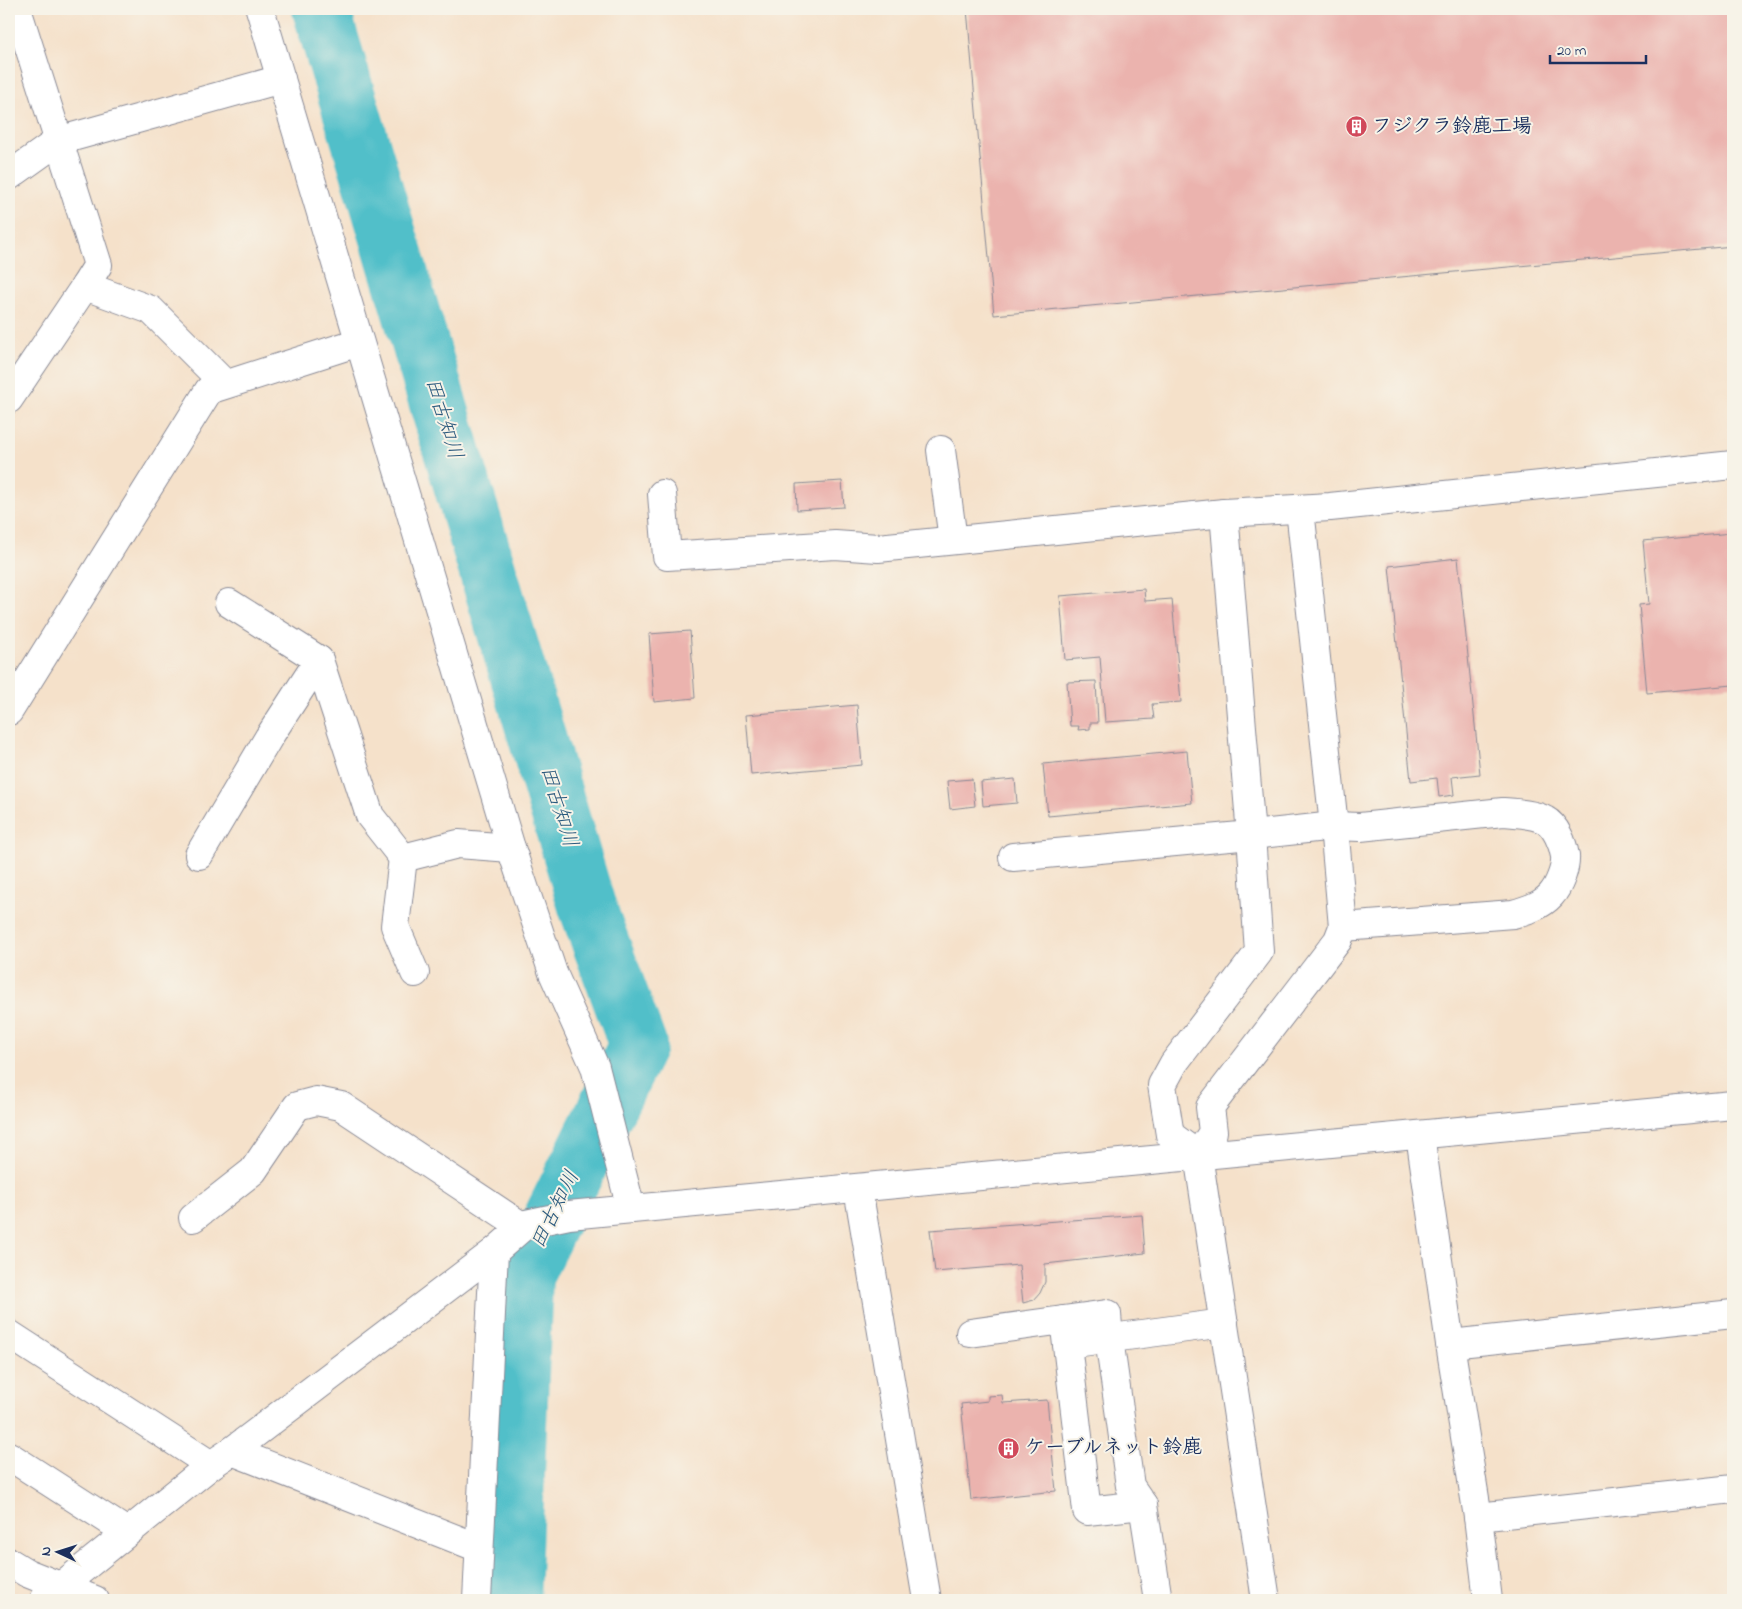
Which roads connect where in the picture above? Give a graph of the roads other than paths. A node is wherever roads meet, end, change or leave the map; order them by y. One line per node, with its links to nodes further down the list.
1 (17, 9): 4 (street)
2 (260, 9): 3 (street)
3 (281, 79): 4 (street); 7 (street)
4 (58, 141): 5 (street); 6 (street)
5 (9, 176)
6 (85, 286): 8 (street); 9 (street)
7 (359, 342): 8 (street); 21 (street)
8 (225, 384): 18 (street)
9 (9, 398)
10 (942, 450): 15 (street)
11 (1733, 465): 13 (street)
12 (662, 494): 15 (street)
13 (1300, 509): 14 (street); 19 (street)
14 (1224, 513): 15 (street); 20 (street)
15 (954, 540)
16 (229, 603): 17 (street)
17 (319, 660): 22 (street); 24 (street)
18 (9, 711)
19 (1334, 826): 20 (street); 25 (street); 25 (street)
20 (1251, 836): 23 (street); 29 (street)
21 (510, 848): 24 (street); 31 (street)
22 (200, 855)
23 (1013, 856)
24 (403, 858): 26 (street)
25 (1343, 927): 29 (street)
26 (414, 974)
27 (1733, 1105): 28 (street)
28 (1420, 1135): 29 (street); 41 (street)
29 (1198, 1155): 30 (street); 36 (street)
30 (858, 1189): 31 (street); 53 (street)
31 (630, 1209): 33 (street)
32 (193, 1218): 33 (street)
33 (524, 1226): 34 (street)
34 (494, 1252): 43 (street); 48 (street)
35 (1733, 1314): 41 (street)
36 (1224, 1323): 40 (street); 55 (street)
37 (1065, 1332): 38 (street); 40 (street); 45 (street)
38 (970, 1333)
39 (9, 1334): 43 (street)
40 (1109, 1339): 45 (street)
41 (1450, 1344): 46 (street)
42 (9, 1456): 47 (street)
43 (222, 1458): 47 (street); 48 (street)
44 (1733, 1489): 46 (street)
45 (1143, 1505): 54 (street)
46 (1478, 1517): 56 (street)
47 (127, 1532): 50 (street)
48 (479, 1548): 52 (street)
49 (9, 1562): 50 (street)
50 (53, 1594): 51 (street)
51 (95, 1600)
52 (477, 1600)
53 (927, 1600)
54 (1158, 1600)
55 (1266, 1600)
56 (1488, 1600)

